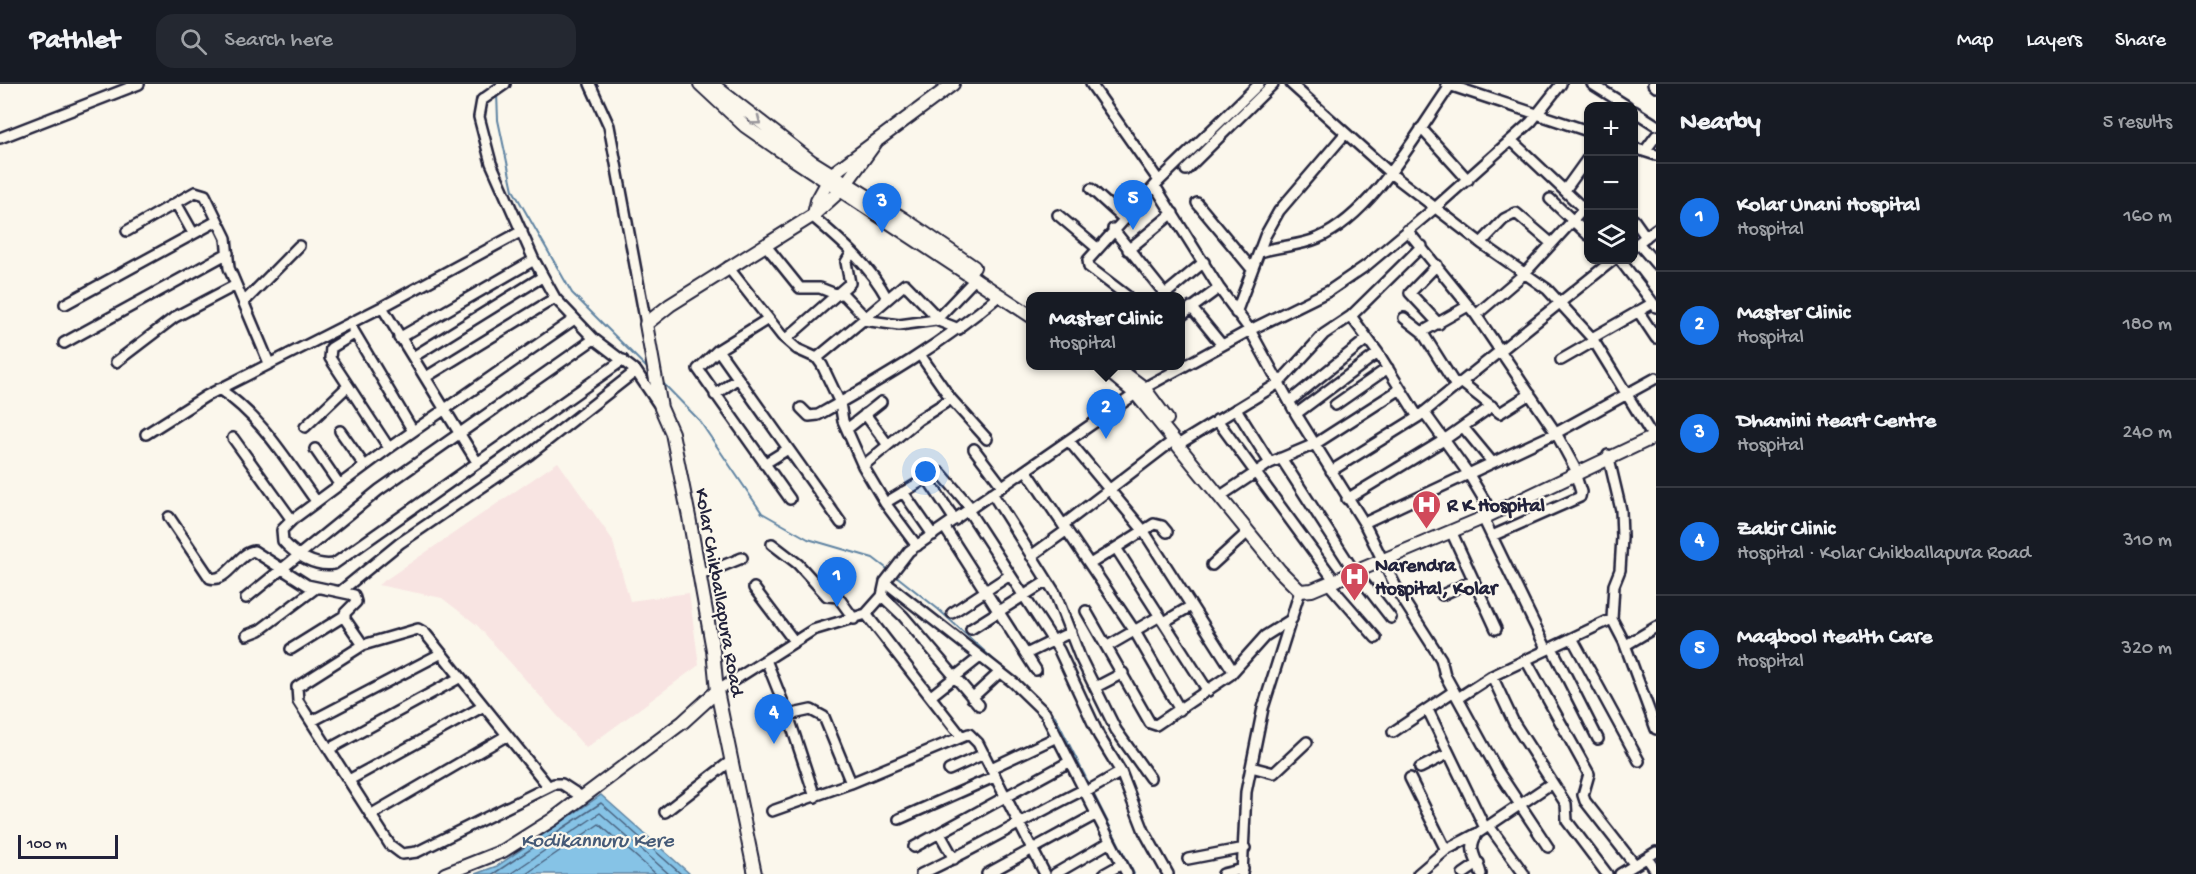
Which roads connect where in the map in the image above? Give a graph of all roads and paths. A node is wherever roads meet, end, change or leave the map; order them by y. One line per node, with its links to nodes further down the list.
1 (139, 84): 22 (street)
2 (505, 84): 56 (street)
3 (590, 84): 112 (street)
4 (700, 84): 32 (main road)
5 (712, 84): 32 (main road, one-way to 32)
6 (953, 84): 24 (main road)
7 (1091, 84): 34 (street)
8 (1259, 84): 34 (street)
9 (1273, 84): 30 (street)
10 (1291, 84): 20 (street)
11 (1561, 84): 16 (street)
12 (1592, 84): 14 (street)
13 (1448, 85): 16 (street); 18 (street)
14 (1621, 102)
15 (1638, 114): 17 (street)
16 (1537, 115): 19 (street); 23 (street)
17 (1656, 125)
18 (1421, 128): 31 (street); 33 (street)
19 (1584, 130)
20 (1344, 134): 31 (street); 70 (street)
21 (1656, 136): 26 (street)
22 (0, 138)
23 (1511, 140): 33 (street); 37 (street)
24 (876, 142): 29 (main road); 32 (main road)
25 (1638, 150): 26 (street)
26 (1645, 151): 27 (street)
27 (1656, 155)
28 (1584, 164): 37 (street)
29 (857, 170): 35 (main road); 38 (main road)
30 (1186, 170)
31 (1390, 173): 43 (street); 70 (street)
32 (824, 174): 35 (main road); 46 (main road)
33 (1468, 180): 43 (street)
34 (1157, 184): 45 (street); 48 (street)
35 (844, 186): 38 (main road); 46 (main road); 82 (main road)
36 (1091, 189): 48 (street)
37 (1565, 190): 42 (street)
38 (864, 193): 95 (main road)
39 (1550, 199): 50 (street)
40 (1197, 203): 79 (street)
41 (176, 204): 49 (street); 55 (street); 58 (street)
42 (1584, 205)
43 (1437, 207): 54 (street); 60 (street)
44 (1584, 209): 50 (street)
45 (1173, 213): 68 (street); 73 (street)
46 (813, 215): 65 (main road); 69 (street)
47 (1058, 215): 67 (street)
48 (1124, 219): 53 (street)
49 (216, 221): 58 (street); 71 (street)
50 (1574, 221): 57 (street); 61 (street)
51 (1638, 226): 59 (street)
52 (1656, 229): 59 (street)
53 (1113, 230): 67 (street); 68 (street)
54 (1407, 230): 64 (street); 115 (street)
55 (127, 231)
56 (522, 231): 72 (street); 98 (street)
57 (1584, 231)
58 (193, 234): 94 (street)
59 (1646, 237): 62 (street)
60 (1481, 243): 61 (street); 80 (street)
61 (1551, 243): 80 (street)
62 (1638, 243)
63 (299, 246): 92 (street)
64 (1422, 246): 77 (street); 105 (street)
65 (767, 247): 78 (main road); 88 (street)
66 (1638, 247): 76 (street)
67 (1097, 248): 85 (street)
68 (1128, 250): 86 (street)
69 (852, 252): 88 (street); 91 (street)
70 (1260, 252): 79 (street)
71 (228, 253): 83 (street); 124 (street)
72 (534, 260): 81 (street); 118 (street)
73 (1204, 262): 84 (street); 87 (street)
74 (1607, 264): 93 (street)
75 (1623, 264): 96 (street)
76 (1656, 264)
77 (1437, 265): 97 (street); 113 (street)
78 (728, 267): 107 (street); 112 (main road)
79 (1251, 268): 103 (street)
80 (1524, 274): 93 (street); 104 (street)
81 (542, 277): 90 (street); 130 (street)
82 (976, 278): 89 (main road); 109 (street)
83 (236, 285): 92 (street); 134 (street)
84 (1219, 288): 99 (street); 103 (street)
85 (1121, 292)
86 (1162, 292)
87 (1168, 292)
88 (839, 293): 108 (street); 121 (street)
89 (1000, 295): 101 (main road); 114 (street)
90 (555, 298): 110 (street); 142 (street)
91 (887, 298): 108 (street); 109 (street)
92 (243, 302): 135 (street)
93 (1560, 303): 123 (street); 126 (street)
94 (65, 304)
95 (1026, 304)
96 (1655, 305): 100 (street)
97 (1468, 306): 104 (street); 113 (street)
98 (382, 307): 111 (street); 118 (street)
99 (1191, 308): 102 (street); 125 (street)
100 (1638, 311): 119 (street); 123 (street)
101 (1026, 313)
102 (1185, 313)
103 (1236, 313): 115 (street)
104 (1476, 315): 126 (street)
105 (1351, 316): 122 (street); 145 (street)
106 (1404, 318): 116 (street)
107 (768, 319): 121 (street); 127 (street)
108 (864, 319): 109 (street); 131 (street)
109 (937, 319): 114 (street)
110 (573, 320): 120 (street); 162 (street)
111 (349, 323): 117 (street); 135 (street)
112 (646, 324): 158 (main road)
113 (1439, 324): 116 (street)
114 (959, 329): 129 (street)
115 (1250, 330): 125 (street); 145 (street)
116 (1422, 332): 146 (street)
117 (354, 334): 147 (street); 172 (street)
118 (399, 338): 130 (street)
119 (1656, 338)
120 (594, 339): 132 (street); 174 (street)
121 (786, 339): 131 (street)
122 (1367, 339): 128 (street); 155 (street)
123 (1593, 339): 133 (street); 153 (street)
124 (64, 343)
125 (1222, 345): 136 (street)
126 (1500, 349): 146 (street); 151 (street)
127 (718, 350): 143 (street); 152 (street)
128 (1378, 352): 137 (street); 165 (street)
129 (921, 356): 154 (street); 157 (street)
130 (413, 357): 142 (street)
131 (817, 358): 157 (street)
132 (623, 360): 138 (street); 191 (street)
133 (1561, 360)
134 (116, 362)
135 (269, 363): 148 (street)
136 (1185, 366)
137 (1388, 368): 149 (street); 159 (street)
138 (636, 370): 158 (street); 247 (street)
139 (1108, 370): 150 (main road)
140 (1123, 370): 150 (main road)
141 (1178, 370): 150 (street)
142 (426, 376): 162 (street)
143 (738, 378): 152 (street); 187 (street)
144 (1656, 378): 153 (street)
145 (1279, 383): 155 (street); 163 (street)
146 (1459, 384): 160 (street); 166 (street)
147 (348, 386): 169 (street); 185 (street)
148 (219, 389): 177 (street); 211 (street)
149 (1399, 390): 166 (street); 183 (street)
150 (1140, 392): 181 (street); 182 (main road)
151 (1530, 394): 160 (street); 175 (street)
152 (715, 395): 194 (street)
153 (1629, 395): 175 (street); 176 (street)
154 (951, 399): 179 (street); 184 (street)
155 (1290, 401): 165 (street)
156 (881, 402): 164 (street)
157 (840, 403): 161 (street); 171 (street)
158 (661, 405): 168 (main road)
159 (1335, 405)
160 (1492, 406): 170 (street)
161 (801, 408)
162 (446, 409): 172 (street); 174 (street)
163 (1236, 409): 167 (street); 193 (street)
164 (866, 414): 171 (street); 184 (street)
165 (1296, 414): 183 (street)
166 (1421, 415): 180 (street); 198 (street)
167 (1217, 420): 182 (street); 201 (street)
168 (667, 424): 239 (main road, Kolar Chikballapura Road); 294 (main road)
169 (305, 427)
170 (1463, 427): 180 (street); 192 (street)
171 (846, 429): 196 (street)
172 (413, 430): 185 (street)
173 (340, 431): 195 (street)
174 (461, 433): 191 (street); 231 (street)
175 (1556, 433): 192 (street); 200 (street)
176 (1654, 433): 190 (main road)
177 (146, 434)
178 (233, 438): 216 (street)
179 (987, 440)
180 (1444, 440): 199 (street); 210 (street)
181 (1069, 441): 197 (street); 205 (street)
182 (1179, 441): 205 (street); 207 (main road); 225 (main road)
183 (1315, 444): 189 (street); 198 (street)
184 (888, 445): 196 (street)
185 (389, 448): 195 (street)
186 (315, 449): 203 (street)
187 (788, 449): 194 (street); 218 (street)
188 (974, 449): 204 (street)
189 (1281, 458): 193 (street); 238 (street)
190 (1609, 458): 200 (main road); 264 (street)
191 (477, 462): 231 (street)
192 (1492, 462): 199 (street)
193 (1270, 463): 201 (street)
194 (765, 464): 209 (street)
195 (364, 465): 203 (street)
196 (863, 466): 212 (street)
197 (1026, 470): 204 (street); 221 (street)
198 (1331, 471): 210 (street)
199 (1468, 473): 214 (street); 219 (street)
200 (1576, 473): 214 (main road); 227 (street)
201 (1257, 474): 207 (street); 244 (street)
202 (927, 478): 206 (street); 213 (street); 217 (street)
203 (339, 484): 211 (street)
204 (1002, 486): 208 (street)
205 (1110, 489): 221 (street); 222 (street)
206 (903, 492): 212 (street); 226 (street)
207 (1225, 492): 244 (main road)
208 (992, 493): 213 (street); 232 (street)
209 (790, 499)
210 (1347, 499): 219 (street)
211 (316, 501): 216 (street)
212 (885, 502): 229 (street)
213 (969, 509): 217 (street); 240 (street)
214 (1486, 513): 223 (main road); 227 (street); 234 (main road)
215 (169, 517): 237 (street)
216 (292, 520): 231 (street)
217 (955, 520): 220 (street)
218 (841, 523)
219 (1364, 523): 234 (street)
220 (945, 528): 226 (street); 248 (street)
221 (1065, 528): 232 (street); 235 (street)
222 (1143, 530): 224 (street); 230 (street); 254 (street)
223 (1451, 531): 234 (main road); 242 (street)
224 (1167, 532)
225 (1248, 532): 236 (street); 249 (main road)
226 (933, 535): 229 (street)
227 (1492, 536): 279 (street)
228 (772, 544): 261 (street)
229 (917, 546): 241 (street)
230 (1116, 548): 235 (street); 262 (street)
231 (297, 556): 237 (street)
232 (1031, 556): 243 (street)
233 (742, 558): 239 (street)
234 (1382, 558): 238 (main road); 295 (street)
235 (1090, 564): 268 (street)
236 (1212, 565)
237 (283, 568): 245 (street); 253 (street)
238 (1354, 570): 244 (main road); 260 (street)
239 (700, 575): 294 (main road, Kolar Chikballapura Road)
240 (1010, 575): 248 (street); 252 (street)
241 (886, 580): 251 (street); 282 (street)
242 (1473, 580): 250 (street); 267 (street)
243 (1047, 581): 252 (street); 269 (street)
244 (1330, 581): 249 (main road); 271 (street)
245 (316, 588): 247 (street); 270 (street)
246 (754, 588): 273 (street)
247 (343, 589): 259 (street)
248 (985, 591): 256 (street); 257 (street)
249 (1300, 591): 263 (street)
250 (1442, 595)
251 (882, 596): 258 (street); 291 (street)
252 (1024, 597): 256 (street); 274 (street)
253 (246, 598)
254 (1191, 606): 262 (street); 286 (street)
255 (1086, 611): 277 (street)
256 (999, 612): 266 (street); 281 (street)
257 (952, 613)
258 (866, 614): 261 (street); 296 (street)
259 (344, 616): 275 (street); 278 (street)
260 (1391, 618)
261 (854, 619): 273 (street)
262 (1162, 619): 268 (street); 293 (street)
263 (1292, 619): 286 (street); 315 (street)
264 (1612, 619): 272 (street); 276 (street)
265 (1656, 627): 276 (street)
266 (971, 629)
267 (1496, 629)
268 (1134, 630): 277 (street); 298 (street)
269 (1071, 632): 274 (street); 292 (street)
270 (247, 634)
271 (1376, 638)
272 (1572, 638): 279 (street); 312 (street)
273 (794, 640): 283 (street)
274 (1052, 640): 281 (street); 319 (street)
275 (363, 645): 280 (street); 301 (street)
276 (1626, 645): 302 (street)
277 (1108, 646): 288 (street)
278 (291, 649)
279 (1549, 649): 284 (street); 307 (street)
280 (440, 654): 290 (street); 301 (street)
281 (1026, 654): 285 (street)
282 (980, 657): 287 (street); 291 (street)
283 (766, 660): 294 (street); 300 (street)
284 (1526, 660): 289 (street); 351 (street)
285 (1036, 670)
286 (1233, 671): 293 (street)
287 (1000, 672): 291 (street); 306 (street)
288 (1123, 673): 292 (street); 298 (street)
289 (1492, 676): 295 (street); 324 (street)
290 (459, 678): 297 (street); 309 (street)
291 (954, 679): 296 (street)
292 (1096, 687): 320 (street)
293 (1208, 691): 298 (street)
294 (714, 693): 314 (main road, Kolar Chikballapura Road); 329 (main road); 356 (main road, Kolar Chikballapura Road)
295 (1456, 695): 299 (street); 330 (street)
296 (931, 696): 305 (street)
297 (482, 707): 304 (street); 322 (street)
298 (1180, 710)
299 (1428, 710): 303 (street); 311 (street)
300 (788, 715): 323 (street); 327 (street)
301 (312, 721): 309 (street)
302 (1656, 729)
303 (1393, 732)
304 (506, 736): 325 (street); 333 (street)
305 (961, 736): 310 (street); 323 (street)
306 (1057, 737): 313 (street); 318 (street)
307 (1598, 739)
308 (1307, 742): 315 (street)
309 (329, 749): 322 (street)
310 (984, 753): 317 (street); 318 (street)
311 (1448, 754): 316 (street); 337 (street)
312 (1639, 761)
313 (1069, 762): 326 (street); 328 (street)
314 (727, 764): 332 (street); 355 (main road, Kolar Chikballapura Road)
315 (1251, 767): 342 (street)
316 (1420, 768)
317 (949, 770)
318 (992, 772): 328 (street); 335 (street)
319 (1121, 772): 326 (street); 363 (street)
320 (1150, 778)
321 (1410, 778): 344 (street)
322 (349, 780): 333 (street)
323 (851, 783): 327 (street)
324 (1552, 783): 330 (street); 369 (street)
325 (549, 786): 329 (street); 333 (street)
326 (1086, 791): 334 (street); 336 (street)
327 (815, 796): 331 (street)
328 (1004, 796): 336 (street); 338 (street)
329 (582, 797): 354 (main road)
330 (1519, 804): 337 (street); 340 (street)
331 (772, 811)
332 (665, 812)
333 (372, 814)
334 (1095, 815): 339 (street); 343 (street)
335 (899, 819)
336 (1018, 822): 343 (street); 347 (street)
337 (1484, 829): 344 (street); 349 (street); 368 (street)
338 (940, 834): 341 (street); 347 (street)
339 (1110, 842): 350 (street); 360 (street)
340 (1548, 846)
341 (914, 847)
342 (1245, 848): 348 (street); 353 (street)
343 (1033, 850): 358 (street); 359 (street)
344 (1446, 850): 365 (street)
345 (1656, 852): 346 (street)
346 (1647, 858): 351 (street); 352 (street)
347 (954, 859): 357 (street)
348 (1188, 859)
349 (1479, 863): 366 (street); 367 (street)
350 (1122, 864): 361 (street); 362 (street)
351 (1635, 865): 370 (street)
352 (1656, 871)
353 (1243, 872): 364 (street)
354 (445, 874)
355 (747, 874)
356 (755, 874)
357 (921, 874)
358 (987, 874)
359 (1045, 874)
360 (1055, 874)
361 (1104, 874)
362 (1127, 874)
363 (1168, 874)
364 (1223, 874)
365 (1418, 874)
366 (1463, 874)
367 (1481, 874)
368 (1524, 874)
369 (1607, 874)
370 (1620, 874)

